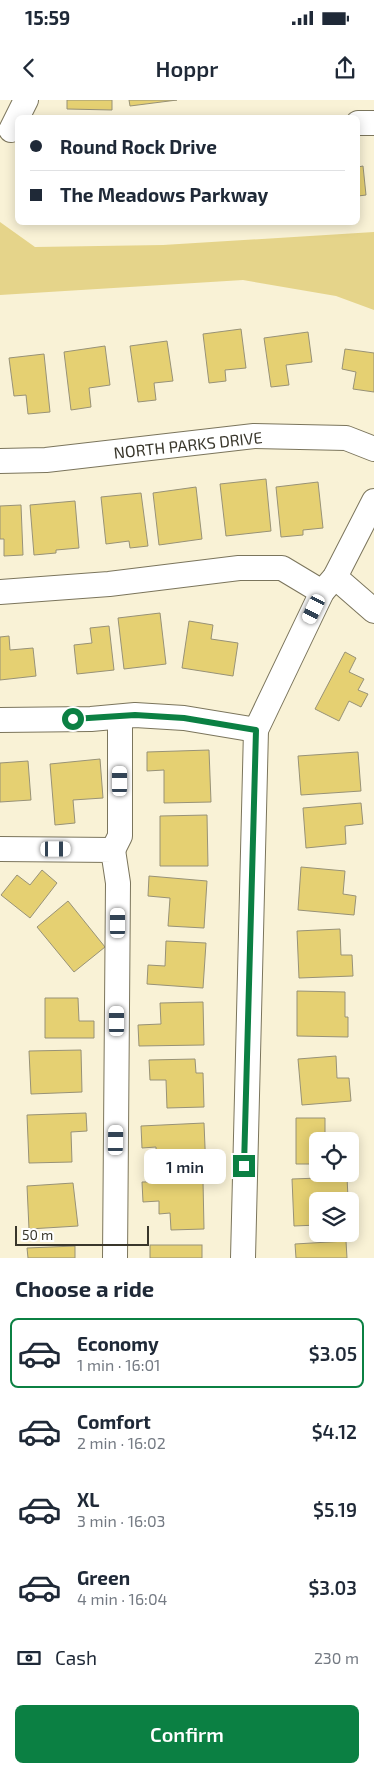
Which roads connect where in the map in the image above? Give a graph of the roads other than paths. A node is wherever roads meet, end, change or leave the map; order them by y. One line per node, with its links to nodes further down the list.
1 (26, 100): 2 (street)
2 (17, 115)
3 (374, 123): 4 (street)
4 (360, 124)
5 (374, 449): 6 (street, NORTH PARKS DRIVE)
6 (0, 462)
7 (374, 501): 8 (street)
8 (328, 585): 9 (street); 10 (street); 13 (street)
9 (0, 592)
10 (374, 611)
11 (120, 717): 12 (street); 13 (street); 15 (street)
12 (0, 720)
13 (256, 730): 17 (street)
14 (0, 849): 15 (street)
15 (113, 850): 16 (street)
16 (115, 1258)
17 (243, 1258)

